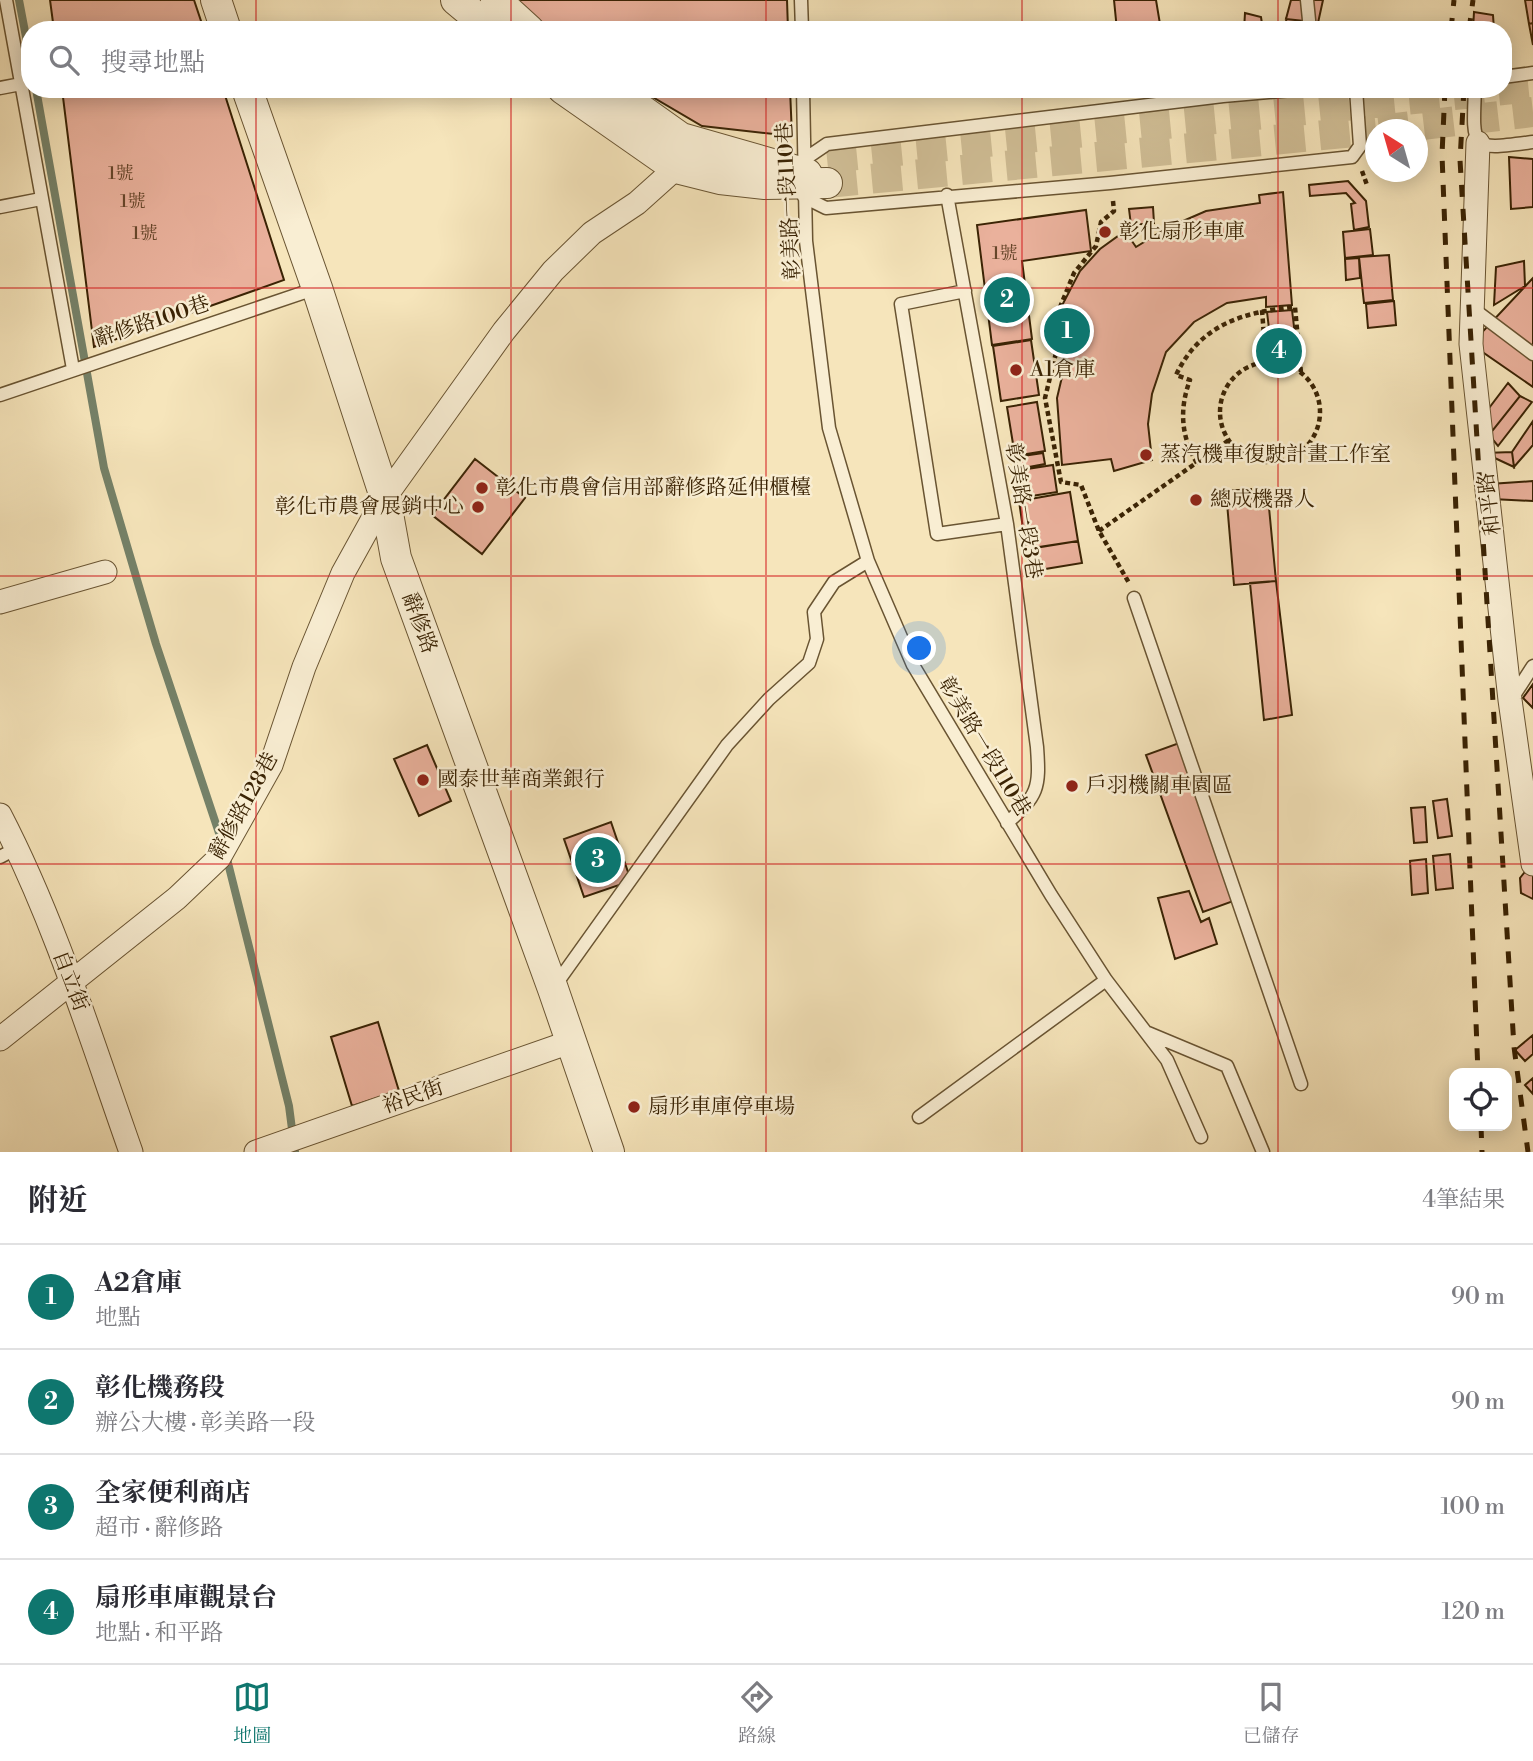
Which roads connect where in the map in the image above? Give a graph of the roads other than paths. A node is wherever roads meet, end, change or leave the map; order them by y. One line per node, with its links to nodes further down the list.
1 (6, 0): 14 (lane)
2 (216, 0): 7 (street)
3 (456, 0): 8 (street)
4 (496, 0): 9 (street)
5 (801, 0): 10 (lane)
6 (1307, 0): 11 (lane)
7 (223, 21)
8 (481, 21)
9 (519, 21)
10 (802, 21)
11 (1309, 21)
12 (1533, 73): 13 (lane)
13 (1512, 76)
14 (21, 84): 15 (lane)
15 (0, 88)
16 (23, 98): 32 (lane)
17 (250, 98): 34 (street, 辭修路)
18 (576, 98): 28 (street)
19 (625, 98): 25 (street)
20 (803, 98): 24 (lane, 彰美路一段110巷)
21 (1257, 98): 30 (lane)
22 (1357, 98): 31 (lane)
23 (1475, 98): 27 (lane)
24 (804, 125): 30 (lane, 彰美路一段110巷); 30 (lane)
25 (681, 138): 28 (street); 29 (street)
26 (1533, 142): 27 (lane)
27 (1479, 143): 36 (street, 和平路)
28 (676, 168): 29 (street); 40 (street, 辭修路128巷)
29 (767, 173): 30 (street)
30 (817, 182): 31 (lane); 42 (lane, 彰美路一段110巷)
31 (947, 195): 35 (lane, 彰美路一段3巷)
32 (41, 199): 33 (lane); 38 (lane)
33 (0, 207)
34 (317, 288): 38 (lane, 辭修路100巷); 40 (street, 辭修路)
35 (965, 291): 41 (lane, 彰美路一段3巷); 41 (lane)
36 (1472, 308): 37 (lane); 47 (street, 和平路)
37 (1533, 354)
38 (72, 369): 39 (lane, 辭修路100巷)
39 (0, 395)
40 (385, 497): 53 (street, 辭修路128巷); 54 (street, 辭修路)
41 (1007, 524): 49 (lane, 彰美路一段3巷)
42 (868, 561): 49 (lane, 彰美路一段110巷); 54 (lane)
43 (105, 572): 45 (street)
44 (1134, 598): 58 (lane)
45 (0, 602)
46 (1533, 666): 47 (lane)
47 (1510, 700): 51 (street, 和平路)
48 (0, 815): 50 (street, 自立街)
49 (1007, 823): 52 (lane, 彰美路一段110巷)
50 (9, 852): 53 (street, 自立街)
51 (1533, 864)
52 (1106, 980): 56 (lane, 彰美路一段110巷); 59 (lane)
53 (72, 984): 55 (street, 辭修路128巷); 61 (street, 自立街)
54 (554, 989): 57 (street, 辭修路)
55 (4, 1029)
56 (1148, 1033): 60 (lane, 彰美路一段110巷); 64 (lane)
57 (570, 1042): 62 (street, 裕民街); 63 (street, 辭修路)
58 (1301, 1084)
59 (919, 1117)
60 (1201, 1137)
61 (131, 1152)
62 (256, 1152)
63 (609, 1152)
64 (1263, 1152)

